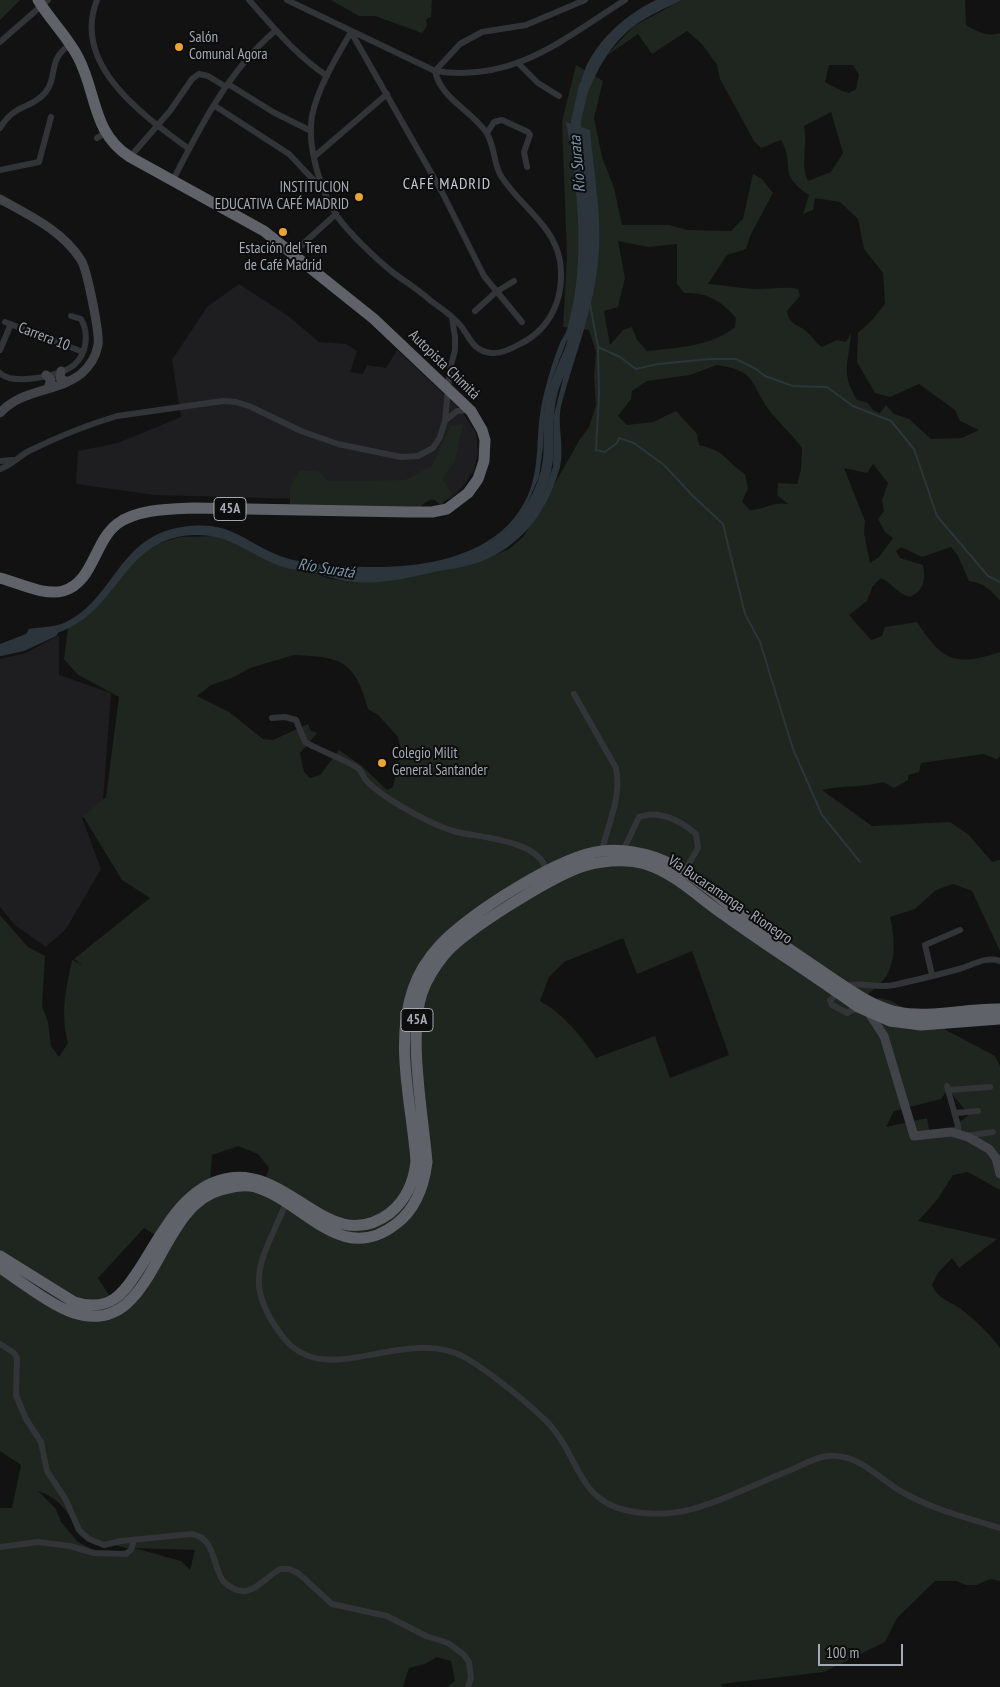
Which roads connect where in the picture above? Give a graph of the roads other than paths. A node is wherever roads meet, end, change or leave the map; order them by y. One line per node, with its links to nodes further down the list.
1 (97, 0): 19 (street)
2 (249, 0): 7 (street)
3 (288, 0): 8 (street)
4 (586, 0): 12 (street)
5 (625, 0): 11 (street)
6 (43, 2): 9 (street); 10 (highway, Autopista Chimitá / 45A)
7 (275, 31): 13 (street); 14 (street)
8 (351, 32): 12 (street); 13 (street); 15 (street)
9 (0, 42)
10 (71, 44): 20 (street); 25 (highway, Autopista Chimitá / 45A)
11 (519, 64): 12 (street); 16 (street)
12 (435, 71): 22 (street)
13 (327, 76): 21 (street)
14 (227, 86): 17 (street); 19 (street); 21 (street)
15 (387, 94): 24 (street); 34 (street)
16 (559, 96)
17 (215, 106): 23 (street); 29 (street)
18 (51, 117): 27 (street)
19 (157, 126): 23 (street); 25 (street)
20 (0, 128)
21 (311, 131): 24 (street)
22 (487, 133): 26 (street); 37 (street)
23 (189, 149): 28 (street)
24 (314, 156): 29 (street)
25 (130, 157): 28 (highway, Autopista Chimitá / 45A)
26 (527, 167)
27 (0, 170)
28 (173, 180): 32 (highway, Autopista Chimitá / 45A)
29 (325, 193): 31 (street)
30 (0, 199): 46 (street)
31 (336, 214): 32 (street); 37 (street)
32 (293, 253): 45 (highway, Autopista Chimitá / 45A)
33 (514, 281): 34 (street)
34 (496, 292): 35 (street); 38 (street)
35 (475, 311)
36 (71, 316): 40 (street)
37 (452, 318): 41 (street)
38 (522, 322)
39 (0, 350): 40 (street, Carrera 10)
40 (83, 352): 42 (street)
41 (450, 369): 45 (street); 48 (street)
42 (61, 371): 44 (street); 46 (street)
43 (0, 372): 44 (street)
44 (46, 375): 47 (street)
45 (434, 375): 48 (highway, Autopista Chimitá / 45A)
46 (67, 382): 47 (street)
47 (48, 388): 50 (street)
48 (449, 390): 49 (highway, Autopista Chimitá / 45A); 51 (street)
49 (471, 411): 51 (street); 55 (highway, Autopista Chimitá / 45A)
50 (0, 412)
51 (445, 421): 52 (street)
52 (14, 460): 53 (street); 54 (street)
53 (0, 461)
54 (0, 469)
55 (0, 578)
56 (574, 694): 58 (street)
57 (272, 718): 60 (street)
58 (602, 851): 59 (highway, Vía Bucaramanga - Rionegro / 45A); 60 (highway, Vía Bucaramanga - Rionegro / 45A)
59 (623, 851): 61 (highway, Vía Bucaramanga - Rionegro / 45A); 61 (street)
60 (546, 870): 78 (highway, Vía Bucaramanga - Rionegro / 45A)
61 (684, 872): 65 (highway, Vía Bucaramanga - Rionegro / 45A)
62 (960, 930): 64 (street)
63 (1000, 961): 64 (street)
64 (932, 975): 65 (street)
65 (841, 989): 66 (highway, Vía Bucaramanga - Rionegro / 45A); 67 (highway, Vía Bucaramanga - Rionegro / 45A); 77 (highway, Vía Bucaramanga - Rionegro / 45A)
66 (1000, 1009)
67 (869, 1013): 69 (highway, Vía Bucaramanga - Rionegro / 45A); 70 (street)
68 (1000, 1019): 69 (highway, Vía Bucaramanga - Rionegro / 45A)
69 (890, 1021): 70 (street)
70 (884, 1036): 75 (street)
71 (990, 1087): 73 (street)
72 (978, 1111): 73 (street)
73 (955, 1113): 75 (street)
74 (992, 1132): 75 (street)
75 (960, 1135): 76 (street)
76 (1000, 1174)
77 (286, 1203): 79 (highway, Vía Bucaramanga - Rionegro / 45A); 81 (street)
78 (0, 1256)
79 (0, 1268)
80 (0, 1344): 82 (street)
81 (1000, 1528)
82 (134, 1540): 83 (street); 84 (street)
83 (0, 1548)
84 (468, 1687)

